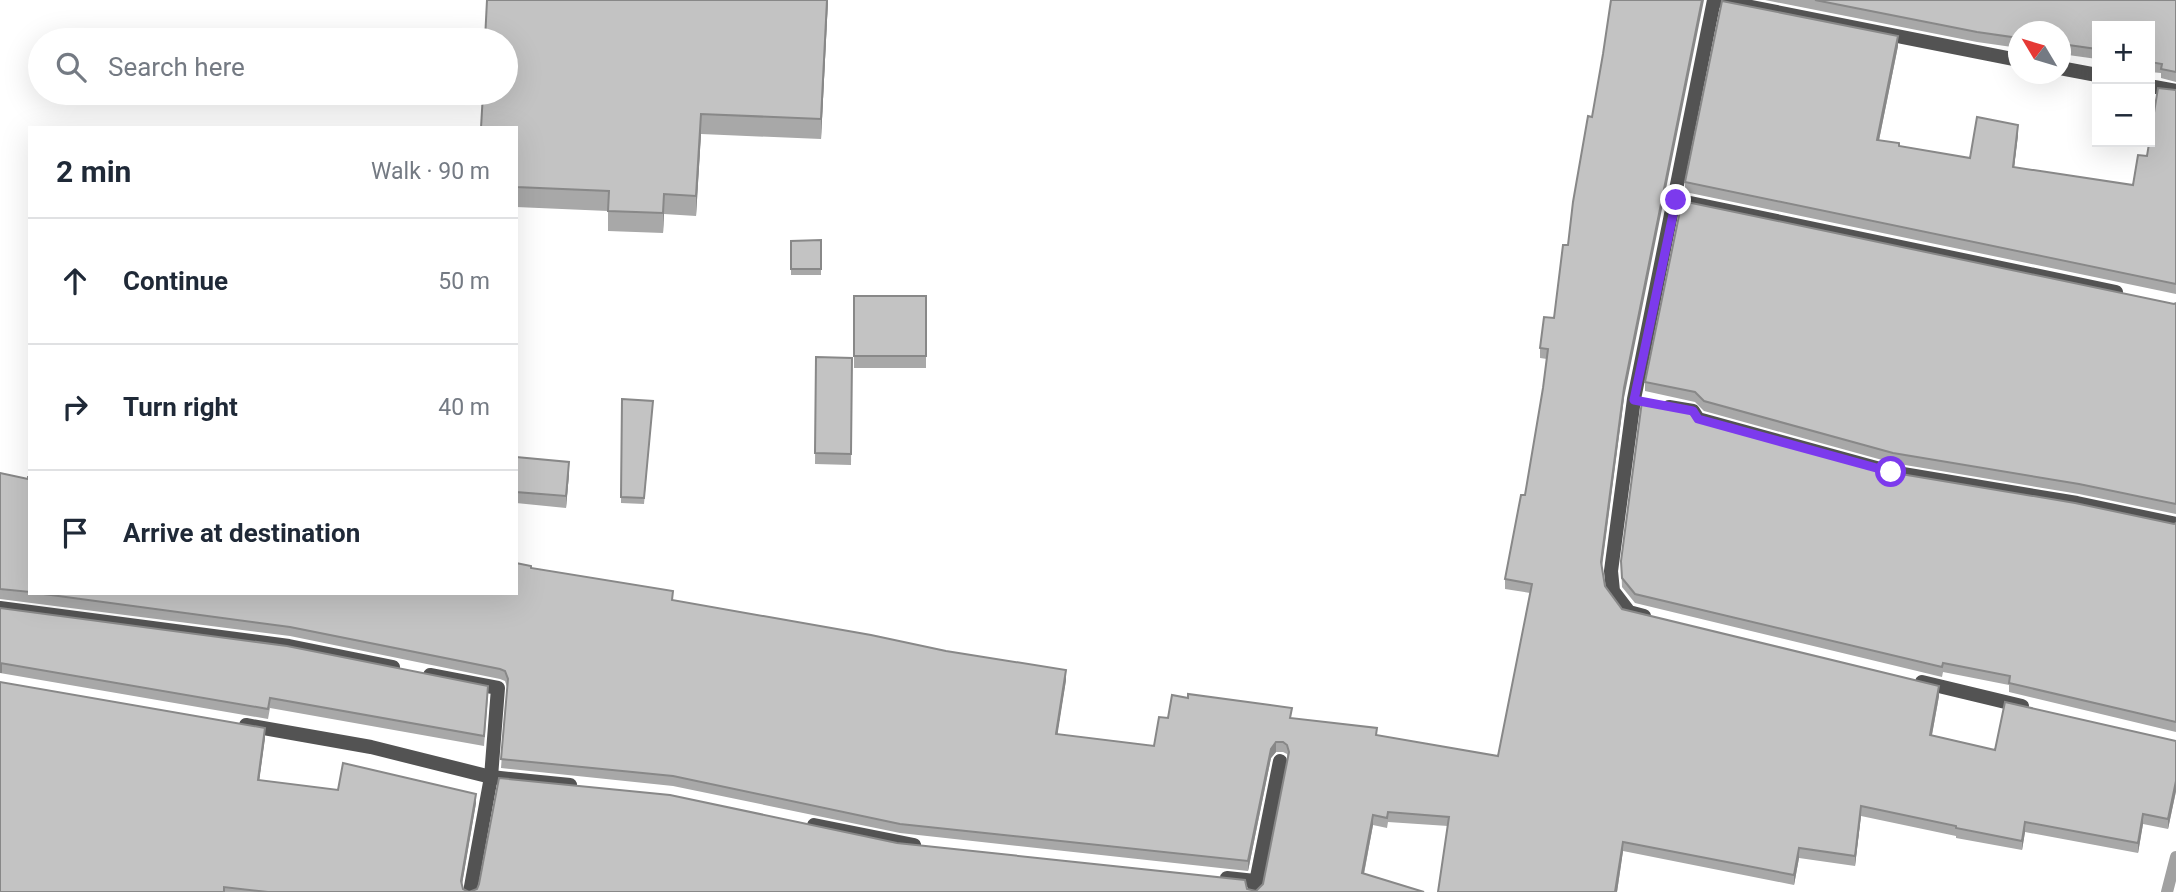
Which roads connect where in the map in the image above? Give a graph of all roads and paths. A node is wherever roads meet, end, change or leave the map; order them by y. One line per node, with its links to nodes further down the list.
1 (1715, 0): 2 (street); 7 (street)
2 (2008, 58)
3 (2071, 70): 4 (street)
4 (2092, 74)
5 (2155, 87): 6 (street)
6 (2176, 91)
7 (1676, 200): 8 (street); 9 (street)
8 (2135, 296)
9 (1647, 402): 10 (street); 12 (street)
10 (2176, 524)
11 (0, 608): 17 (street)
12 (1655, 619)
13 (1909, 679): 14 (street)
14 (2042, 710)
15 (234, 723): 17 (street)
16 (1280, 761): 22 (street)
17 (491, 777): 18 (street); 23 (street)
18 (588, 787)
19 (805, 823): 20 (street)
20 (926, 846)
21 (1214, 877): 22 (street)
22 (1254, 886)
23 (470, 892)

